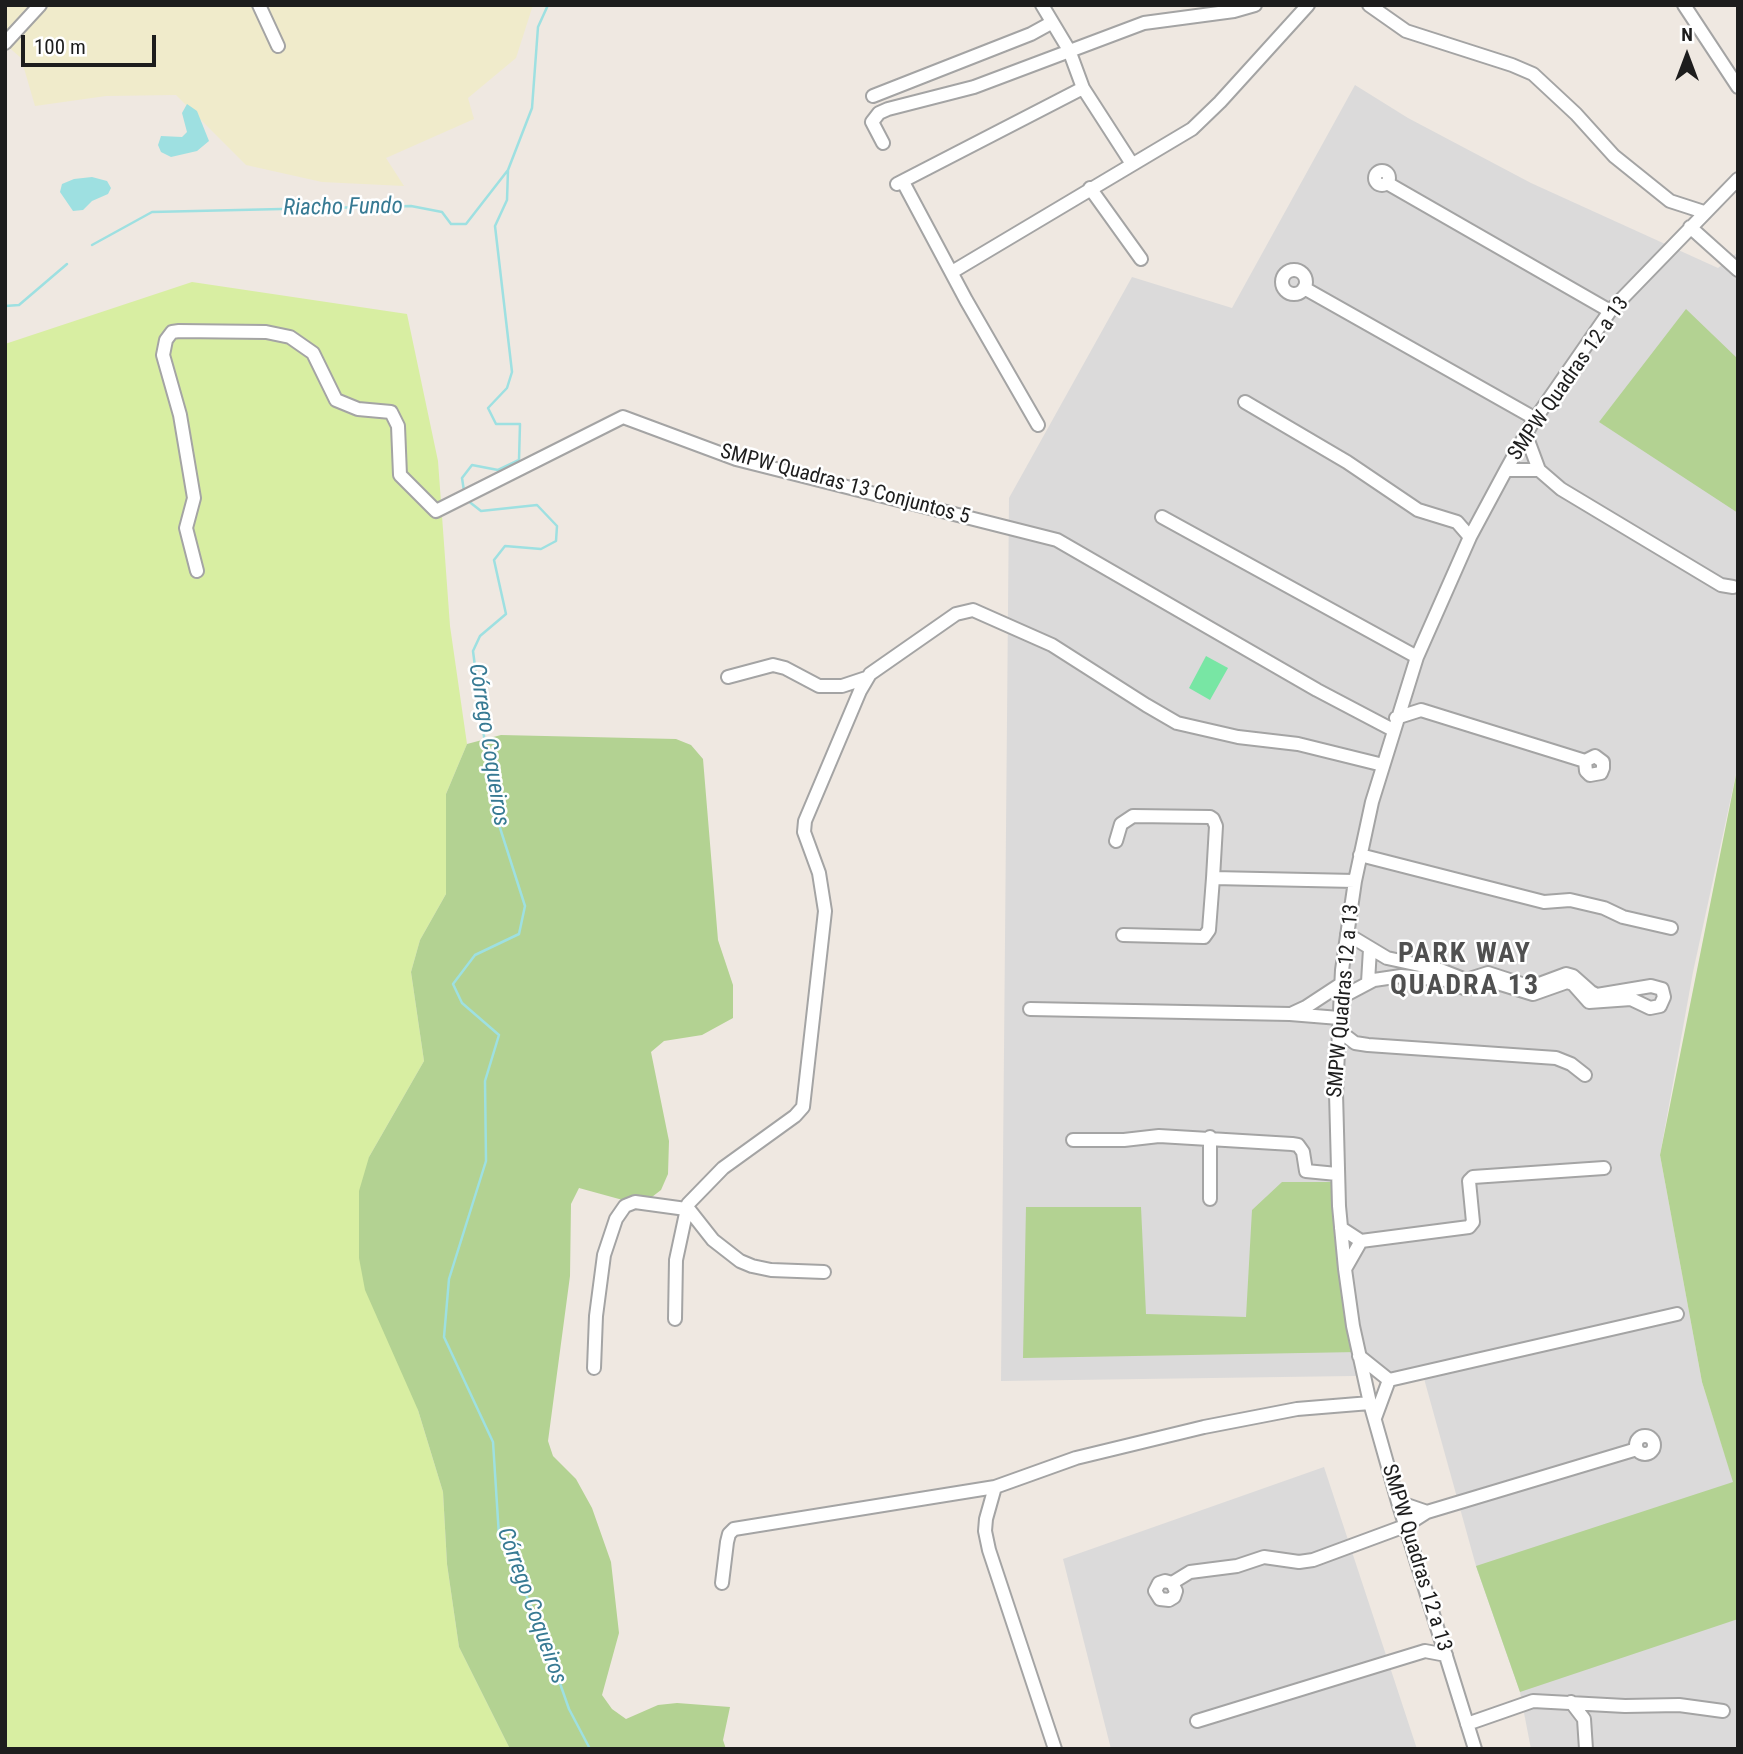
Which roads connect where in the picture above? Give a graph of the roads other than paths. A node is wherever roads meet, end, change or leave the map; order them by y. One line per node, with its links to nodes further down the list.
1 (40, 5): 9 (street)
2 (259, 5): 10 (street)
3 (1042, 5): 8 (street)
4 (1255, 5): 11 (street)
5 (1308, 5): 16 (street)
6 (1369, 5): 20 (street)
7 (1684, 5): 12 (street)
8 (1051, 23): 11 (street); 14 (street)
9 (5, 43)
10 (278, 46)
11 (1069, 50): 13 (street); 15 (street)
12 (1738, 87)
13 (1083, 88): 16 (street); 24 (street)
14 (873, 96)
15 (883, 143)
16 (1132, 164): 19 (street)
17 (1738, 179): 20 (street, SMPW Quadras 12 a 13)
18 (1387, 183): 26 (street)
19 (1090, 188): 22 (street); 24 (street)
20 (1704, 212): 21 (street, SMPW Quadras 12 a 13)
21 (1690, 227): 23 (street); 26 (street, SMPW Quadras 12 a 13)
22 (1141, 259)
23 (1738, 270)
24 (952, 272): 29 (street)
25 (1304, 288): 28 (street)
26 (1610, 311): 28 (street, SMPW Quadras 12 a 13)
27 (1245, 402): 35 (street)
28 (1536, 419): 30 (street, SMPW Quadras 12 a 13)
29 (1038, 425)
30 (1526, 435): 31 (street, SMPW Quadras 12 a 13); 32 (street)
31 (1506, 470): 32 (street); 33 (street, SMPW Quadras 12 a 13)
32 (1539, 470): 38 (street)
33 (1483, 514): 35 (street); 36 (street, SMPW Quadras 12 a 13)
34 (1163, 517): 39 (street)
35 (1448, 518): 36 (street)
36 (1470, 537): 39 (street, SMPW Quadras 12 a 13)
37 (197, 571): 44 (street, SMPW Quadras 13 Conjuntos 5)
38 (1736, 586)
39 (1417, 657): 42 (street, SMPW Quadras 12 a 13)
40 (728, 677): 41 (street)
41 (866, 678): 46 (street); 71 (street)
42 (1407, 686): 43 (street); 44 (street, SMPW Quadras 12 a 13)
43 (1421, 710): 44 (street); 45 (street)
44 (1395, 724): 46 (street, SMPW Quadras 12 a 13)
45 (1585, 761)
46 (1383, 765): 48 (street, SMPW Quadras 12 a 13)
47 (1116, 841): 49 (street)
48 (1360, 855): 50 (street, SMPW Quadras 12 a 13); 51 (street)
49 (1213, 878): 50 (street); 53 (street)
50 (1355, 881): 52 (street, SMPW Quadras 12 a 13)
51 (1671, 928)
52 (1347, 934): 54 (street); 56 (street, SMPW Quadras 12 a 13)
53 (1123, 935)
54 (1370, 949): 55 (street); 55 (street)
55 (1368, 982): 57 (street)
56 (1341, 984): 57 (street, SMPW Quadras 12 a 13); 58 (street)
57 (1340, 998): 62 (street, SMPW Quadras 12 a 13)
58 (1318, 999): 60 (street); 61 (street)
59 (1030, 1009): 60 (street)
60 (1290, 1014): 61 (street)
61 (1323, 1017): 62 (street)
62 (1338, 1024): 63 (street); 64 (street, SMPW Quadras 12 a 13)
63 (1356, 1043): 64 (street); 65 (street)
64 (1337, 1056): 69 (street, SMPW Quadras 12 a 13)
65 (1585, 1075)
66 (1210, 1138): 67 (street); 69 (street); 70 (street)
67 (1073, 1140)
68 (1604, 1168): 73 (street)
69 (1337, 1174): 72 (street, SMPW Quadras 12 a 13)
70 (1210, 1199)
71 (686, 1208): 75 (street); 77 (street); 79 (street)
72 (1341, 1228): 73 (street); 74 (street, SMPW Quadras 12 a 13)
73 (1361, 1241): 74 (street)
74 (1345, 1269): 78 (street, SMPW Quadras 12 a 13)
75 (824, 1272)
76 (1677, 1314): 80 (street)
77 (675, 1319)
78 (1359, 1356): 80 (street); 81 (street, SMPW Quadras 12 a 13)
79 (594, 1368)
80 (1389, 1380): 82 (street)
81 (1370, 1403): 82 (street, SMPW Quadras 12 a 13); 84 (street)
82 (1375, 1419): 85 (street, SMPW Quadras 12 a 13)
83 (1637, 1449): 86 (street)
84 (995, 1487): 88 (street); 97 (street)
85 (1398, 1502): 86 (street); 87 (street, SMPW Quadras 12 a 13)
86 (1427, 1512): 87 (street)
87 (1405, 1526): 89 (street); 90 (street, SMPW Quadras 12 a 13)
88 (722, 1583)
89 (1172, 1583)
90 (1440, 1634): 91 (street); 92 (street, SMPW Quadras 12 a 13)
91 (1425, 1651): 92 (street); 95 (street)
92 (1446, 1655): 96 (street, SMPW Quadras 12 a 13)
93 (1571, 1702): 94 (street); 96 (street); 99 (street)
94 (1723, 1711)
95 (1197, 1721)
96 (1468, 1724): 98 (street, SMPW Quadras 12 a 13)
97 (1055, 1749)
98 (1475, 1749)
99 (1586, 1749)

